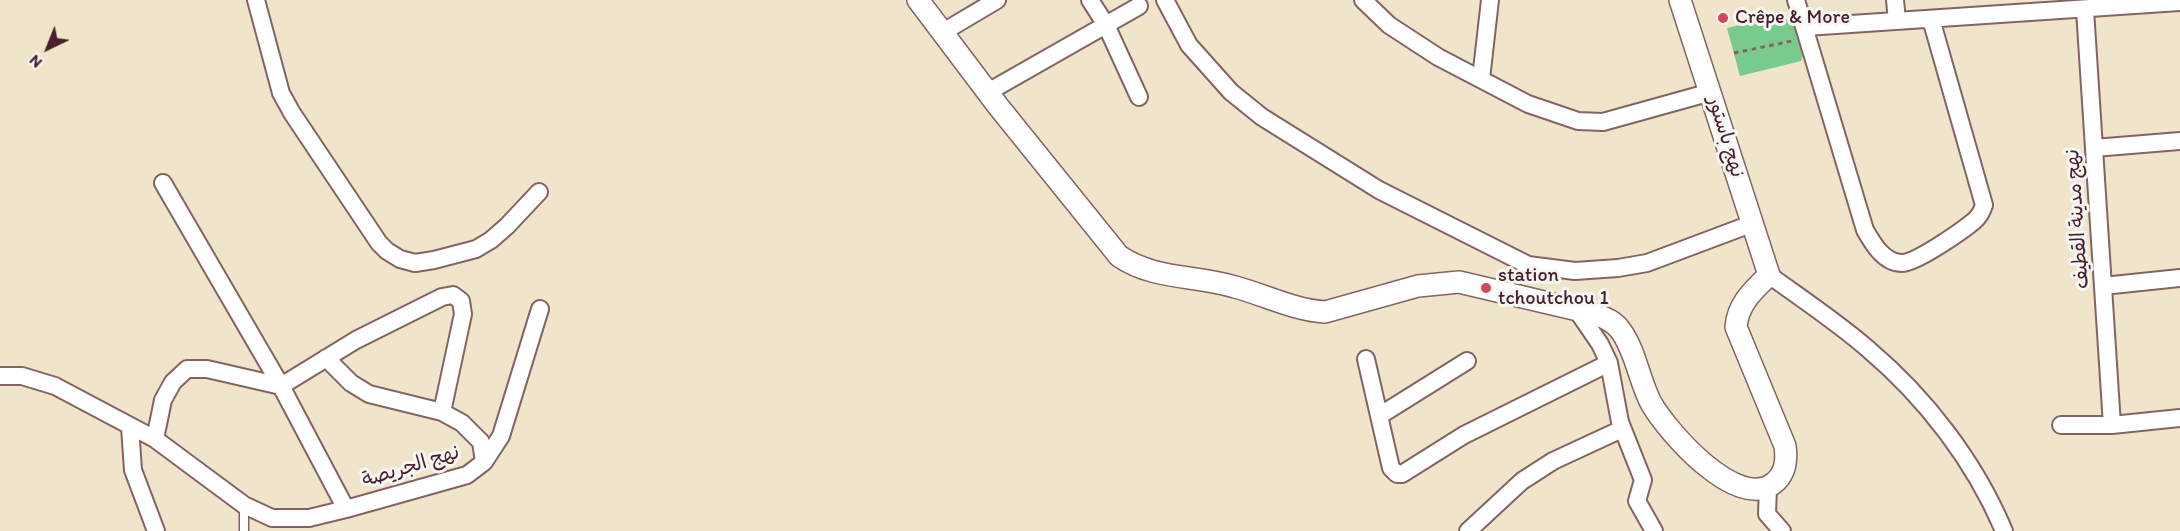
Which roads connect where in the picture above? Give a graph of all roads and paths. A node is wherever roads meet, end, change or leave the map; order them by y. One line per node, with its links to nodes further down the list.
1 (256, 0): 28 (street)
2 (918, 0): 18 (street)
3 (997, 0): 18 (street)
4 (1090, 0): 17 (street)
5 (1165, 0): 29 (street)
6 (1363, 0): 21 (street)
7 (1490, 0): 21 (street)
8 (1680, 0): 23 (street, نهج باستور)
9 (1796, 0): 19 (street)
10 (1895, 0): 16 (street)
11 (2180, 2): 14 (street)
12 (1139, 6): 17 (street)
13 (1990, 8): 14 (street); 15 (street)
14 (2085, 10): 26 (street, نهج مدينة القطيف)
15 (1931, 19): 16 (street); 19 (street)
16 (1897, 21): 19 (street)
17 (1106, 25): 22 (street); 24 (street)
18 (943, 32): 22 (street)
19 (1807, 32): 20 (path)
20 (1734, 53)
21 (1481, 79): 23 (street)
22 (988, 92): 34 (street)
23 (1711, 92): 29 (street, نهج باستور)
24 (1140, 97)
25 (2180, 141): 26 (street)
26 (2094, 148): 32 (street, نهج مدينة القطيف)
27 (163, 183): 40 (street)
28 (539, 192)
29 (1751, 224): 30 (street, نهج باستور)
30 (1769, 274): 50 (street); 60 (street)
31 (2180, 278): 32 (street)
32 (2103, 286): 45 (street, نهج مدينة القطيف)
33 (540, 309): 49 (street)
34 (1576, 309): 38 (street); 50 (street)
35 (326, 358): 40 (street); 41 (street, نهج الجريصة); 41 (street)
36 (1366, 358): 42 (street)
37 (1467, 361): 42 (street)
38 (1609, 363): 42 (street); 47 (street)
39 (0, 376): 46 (street, نهج الجريصة)
40 (281, 386): 48 (street); 52 (street)
41 (442, 412): 49 (street, نهج الجريصة)
42 (1379, 416)
43 (2180, 418): 45 (street)
44 (2061, 425): 45 (street)
45 (2112, 425)
46 (130, 427): 48 (street, نهج الجريصة); 54 (street)
47 (1622, 429): 56 (street); 57 (street)
48 (155, 439): 51 (street, نهج الجريصة)
49 (484, 462): 52 (street, نهج الجريصة)
50 (1768, 487): 53 (street)
51 (244, 505): 52 (street, نهج الجريصة); 55 (lane)
52 (346, 509)
53 (1767, 514): 58 (street); 59 (street)
54 (156, 531)
55 (244, 531)
56 (1468, 531)
57 (1654, 531)
58 (1773, 531)
59 (1782, 531)
60 (2004, 531)

